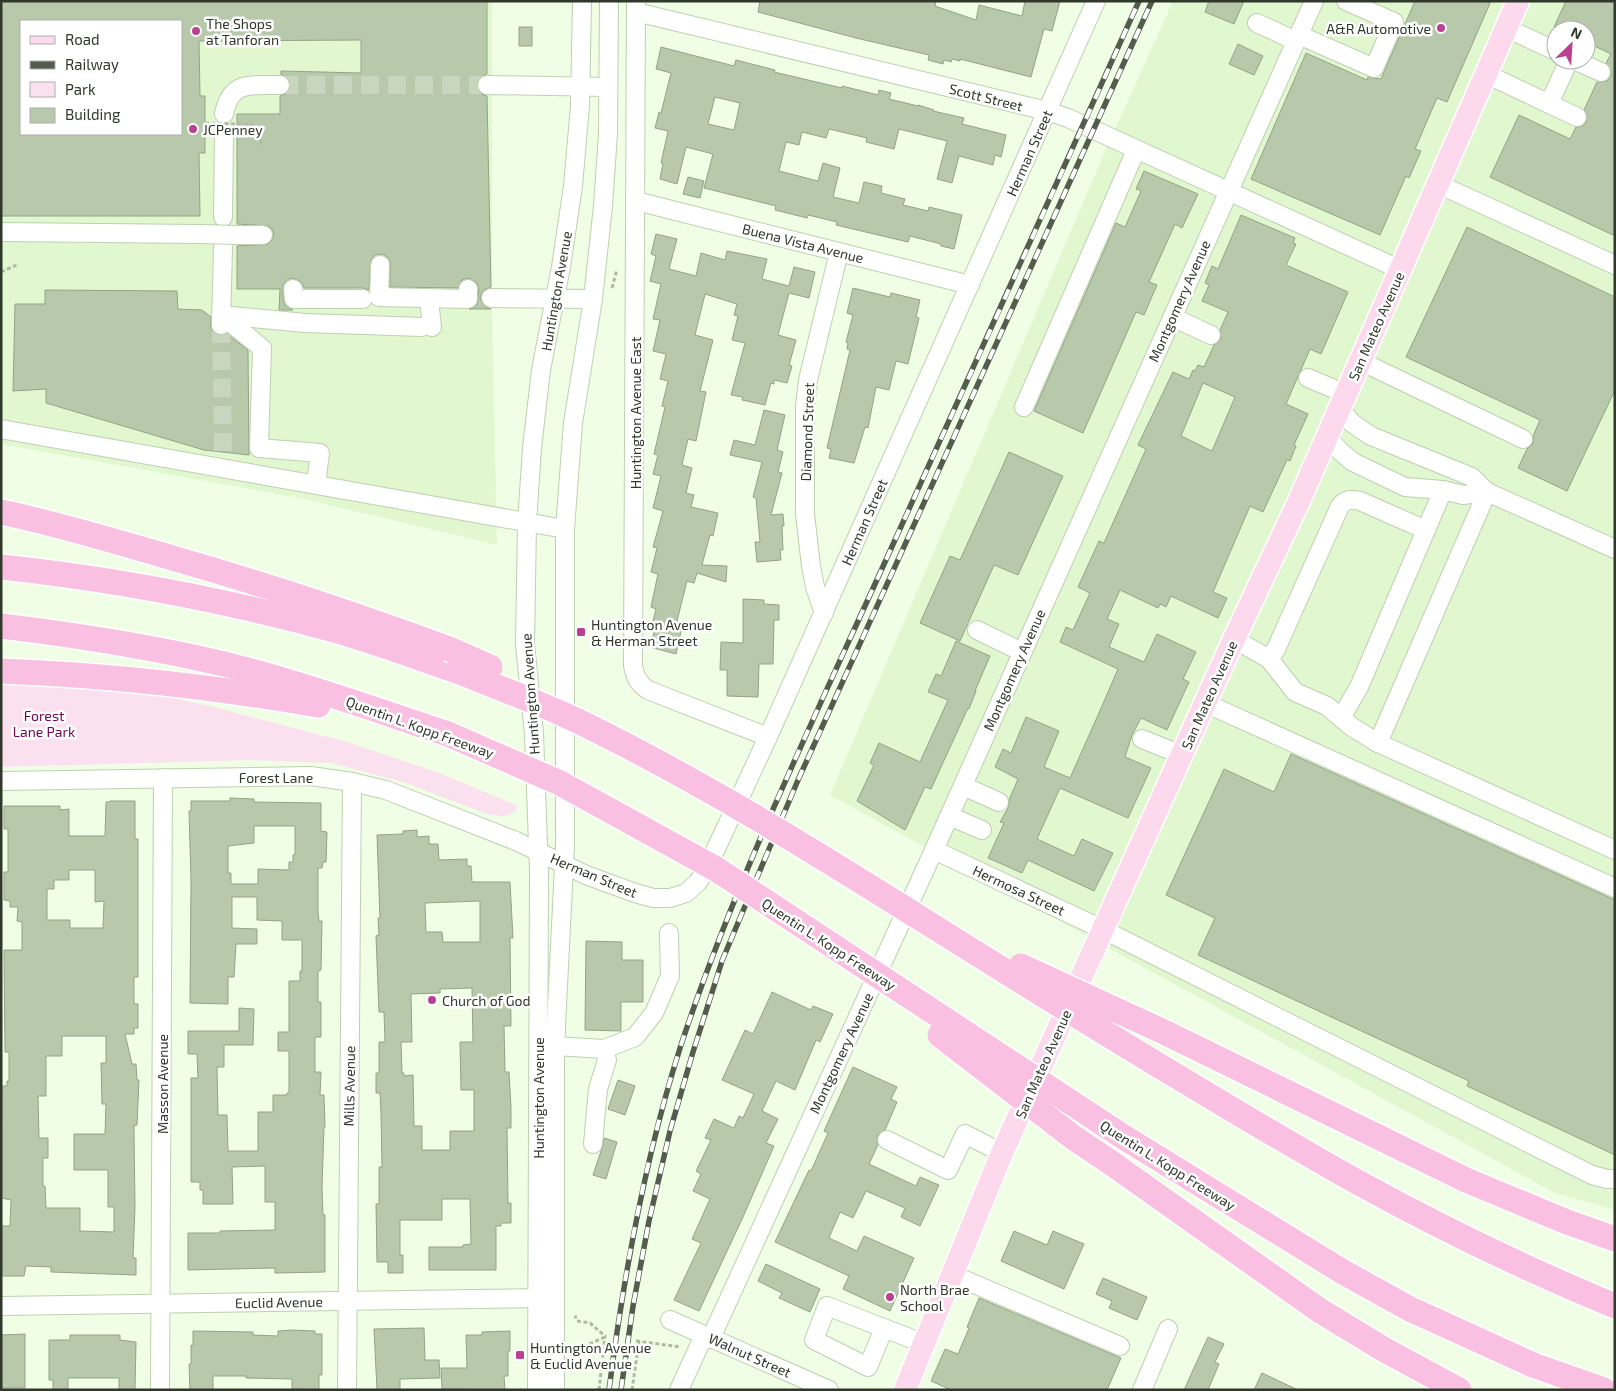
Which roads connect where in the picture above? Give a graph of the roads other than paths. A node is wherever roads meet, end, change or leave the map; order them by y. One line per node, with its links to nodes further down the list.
1 (609, 1): 19 (street, Huntington Avenue)
2 (1096, 1): 21 (street, Herman Street)
3 (1314, 1): 10 (street, Montgomery Avenue)
4 (1346, 1): 10 (street)
5 (1518, 1): 9 (main road, San Mateo Avenue)
6 (581, 3): 18 (street, Huntington Avenue)
7 (636, 6): 21 (street, Scott Street); 26 (street, Huntington Avenue East)
8 (1257, 23): 10 (street)
9 (1506, 28): 11 (street); 15 (main road, San Mateo Avenue)
10 (1297, 38): 25 (street, Montgomery Avenue)
11 (1546, 47)
12 (1564, 70): 20 (street)
13 (1596, 70): 14 (street)
14 (1601, 72)
15 (1486, 74): 20 (street); 24 (main road, San Mateo Avenue)
16 (280, 85): 27 (street)
17 (487, 85): 18 (street)
18 (581, 86): 19 (street); 41 (street, Huntington Avenue)
19 (608, 87): 40 (street, Huntington Avenue)
20 (1549, 104): 22 (street)
21 (1047, 111): 23 (street, Scott Street); 35 (street, Herman Street)
22 (1576, 117)
23 (1136, 150): 25 (street, Scott Street); 49 (street)
24 (1438, 184): 32 (street); 34 (main road, San Mateo Avenue)
25 (1228, 192): 34 (street, Scott Street); 43 (street, Montgomery Avenue)
26 (636, 201): 30 (street, Buena Vista Avenue); 73 (street, Huntington Avenue East)
27 (222, 217)
28 (1, 232): 29 (street, bridge)
29 (263, 235)
30 (839, 252): 35 (street, Buena Vista Avenue); 62 (street, Diamond Street)
31 (227, 254): 44 (street)
32 (1615, 265)
33 (380, 266): 37 (street)
34 (1401, 270): 46 (main road, San Mateo Avenue)
35 (970, 285): 62 (street, Herman Street)
36 (293, 289): 38 (street)
37 (468, 289)
38 (354, 296)
39 (491, 298): 41 (street)
40 (602, 298): 41 (street); 58 (street, Huntington Avenue)
41 (555, 299): 57 (street, Huntington Avenue)
42 (430, 309): 44 (street)
43 (1172, 317): 45 (street); 66 (street, Montgomery Avenue)
44 (221, 320): 53 (street)
45 (1211, 335)
46 (1360, 361): 48 (main road, San Mateo Avenue); 52 (street)
47 (1308, 378): 48 (street)
48 (1343, 401): 51 (main road, San Mateo Avenue); 55 (street)
49 (1024, 406)
50 (1, 429): 53 (street)
51 (1327, 437): 54 (street); 65 (main road, San Mateo Avenue)
52 (1523, 439)
53 (316, 484): 57 (street)
54 (1444, 490): 55 (street); 59 (street)
55 (1486, 492): 60 (street); 75 (street)
56 (1, 512): 68 (highway)
57 (527, 523): 58 (street); 86 (street, Huntington Avenue)
58 (565, 529): 88 (street, Huntington Avenue)
59 (1426, 530): 67 (street); 71 (street)
60 (1615, 550)
61 (1, 567): 68 (highway)
62 (824, 613): 73 (street, Herman Street)
63 (1, 626): 72 (highway, Quentin L. Kopp Freeway)
64 (977, 630): 66 (street)
65 (1234, 640): 67 (street); 70 (main road, San Mateo Avenue)
66 (1022, 652): 80 (street, Montgomery Avenue)
67 (1269, 659): 71 (street)
68 (453, 660): 87 (highway, bridge)
69 (1, 671): 72 (highway)
70 (1205, 704): 76 (main road, San Mateo Avenue); 89 (street)
71 (1341, 718): 75 (street)
72 (448, 734): 90 (highway, Quentin L. Kopp Freeway, bridge)
73 (768, 737): 88 (street, Herman Street)
74 (1142, 739): 76 (street)
75 (1378, 743): 85 (street)
76 (1182, 756): 91 (main road, San Mateo Avenue)
77 (163, 778): 78 (street, Forest Lane); 79 (street, Forest Lane); 106 (street, Masson Avenue)
78 (1, 781)
79 (352, 782): 86 (street, Forest Lane); 105 (street, Mills Avenue)
80 (963, 786): 81 (street); 82 (street, Montgomery Avenue)
81 (999, 802)
82 (949, 816): 83 (street); 84 (street, Montgomery Avenue)
83 (982, 830)
84 (934, 850): 91 (street, Hermosa Street); 112 (street, Montgomery Avenue)
85 (1615, 850)
86 (538, 851): 88 (street, Herman Street); 103 (street, Huntington Avenue)
87 (818, 854): 99 (highway, bridge); 100 (highway, bridge)
88 (564, 864): 93 (street, Huntington Avenue)
89 (1615, 888)
90 (778, 910): 115 (highway, Quentin L. Kopp Freeway, bridge); 124 (highway, bridge)
91 (1104, 930): 97 (main road, San Mateo Avenue); 98 (street, Hermosa Street)
92 (669, 932): 94 (street)
93 (556, 1046): 94 (street); 104 (street, Huntington Avenue)
94 (604, 1049): 96 (street)
95 (887, 1140): 97 (street)
96 (593, 1144)
97 (1002, 1153): 101 (main road, San Mateo Avenue)
98 (1615, 1179)
99 (1604, 1236)
100 (1468, 1239): 102 (highway); 108 (highway)
101 (953, 1275): 113 (main road, San Mateo Avenue); 114 (street)
102 (1615, 1291)
103 (537, 1298): 104 (street, Euclid Avenue); 105 (street, Euclid Avenue); 118 (street, Huntington Avenue)
104 (556, 1298): 119 (street, Huntington Avenue)
105 (348, 1301): 106 (street, Euclid Avenue); 117 (street, Mills Avenue)
106 (161, 1304): 107 (street, Euclid Avenue); 116 (street, Masson Avenue)
107 (1, 1306)
108 (1615, 1306)
109 (670, 1320): 112 (street, Walnut Street)
110 (884, 1328): 113 (street)
111 (1168, 1329): 123 (street)
112 (711, 1338): 120 (street, Montgomery Avenue); 121 (street, Walnut Street)
113 (925, 1344): 122 (main road, San Mateo Avenue)
114 (1120, 1346)
115 (1533, 1365): 125 (highway); 126 (highway, Quentin L. Kopp Freeway)
116 (160, 1390)
117 (347, 1390)
118 (536, 1390)
119 (555, 1390)
120 (679, 1390)
121 (830, 1390)
122 (905, 1390)
123 (1142, 1390)
124 (1459, 1390)
125 (1587, 1390)
126 (1604, 1390)

